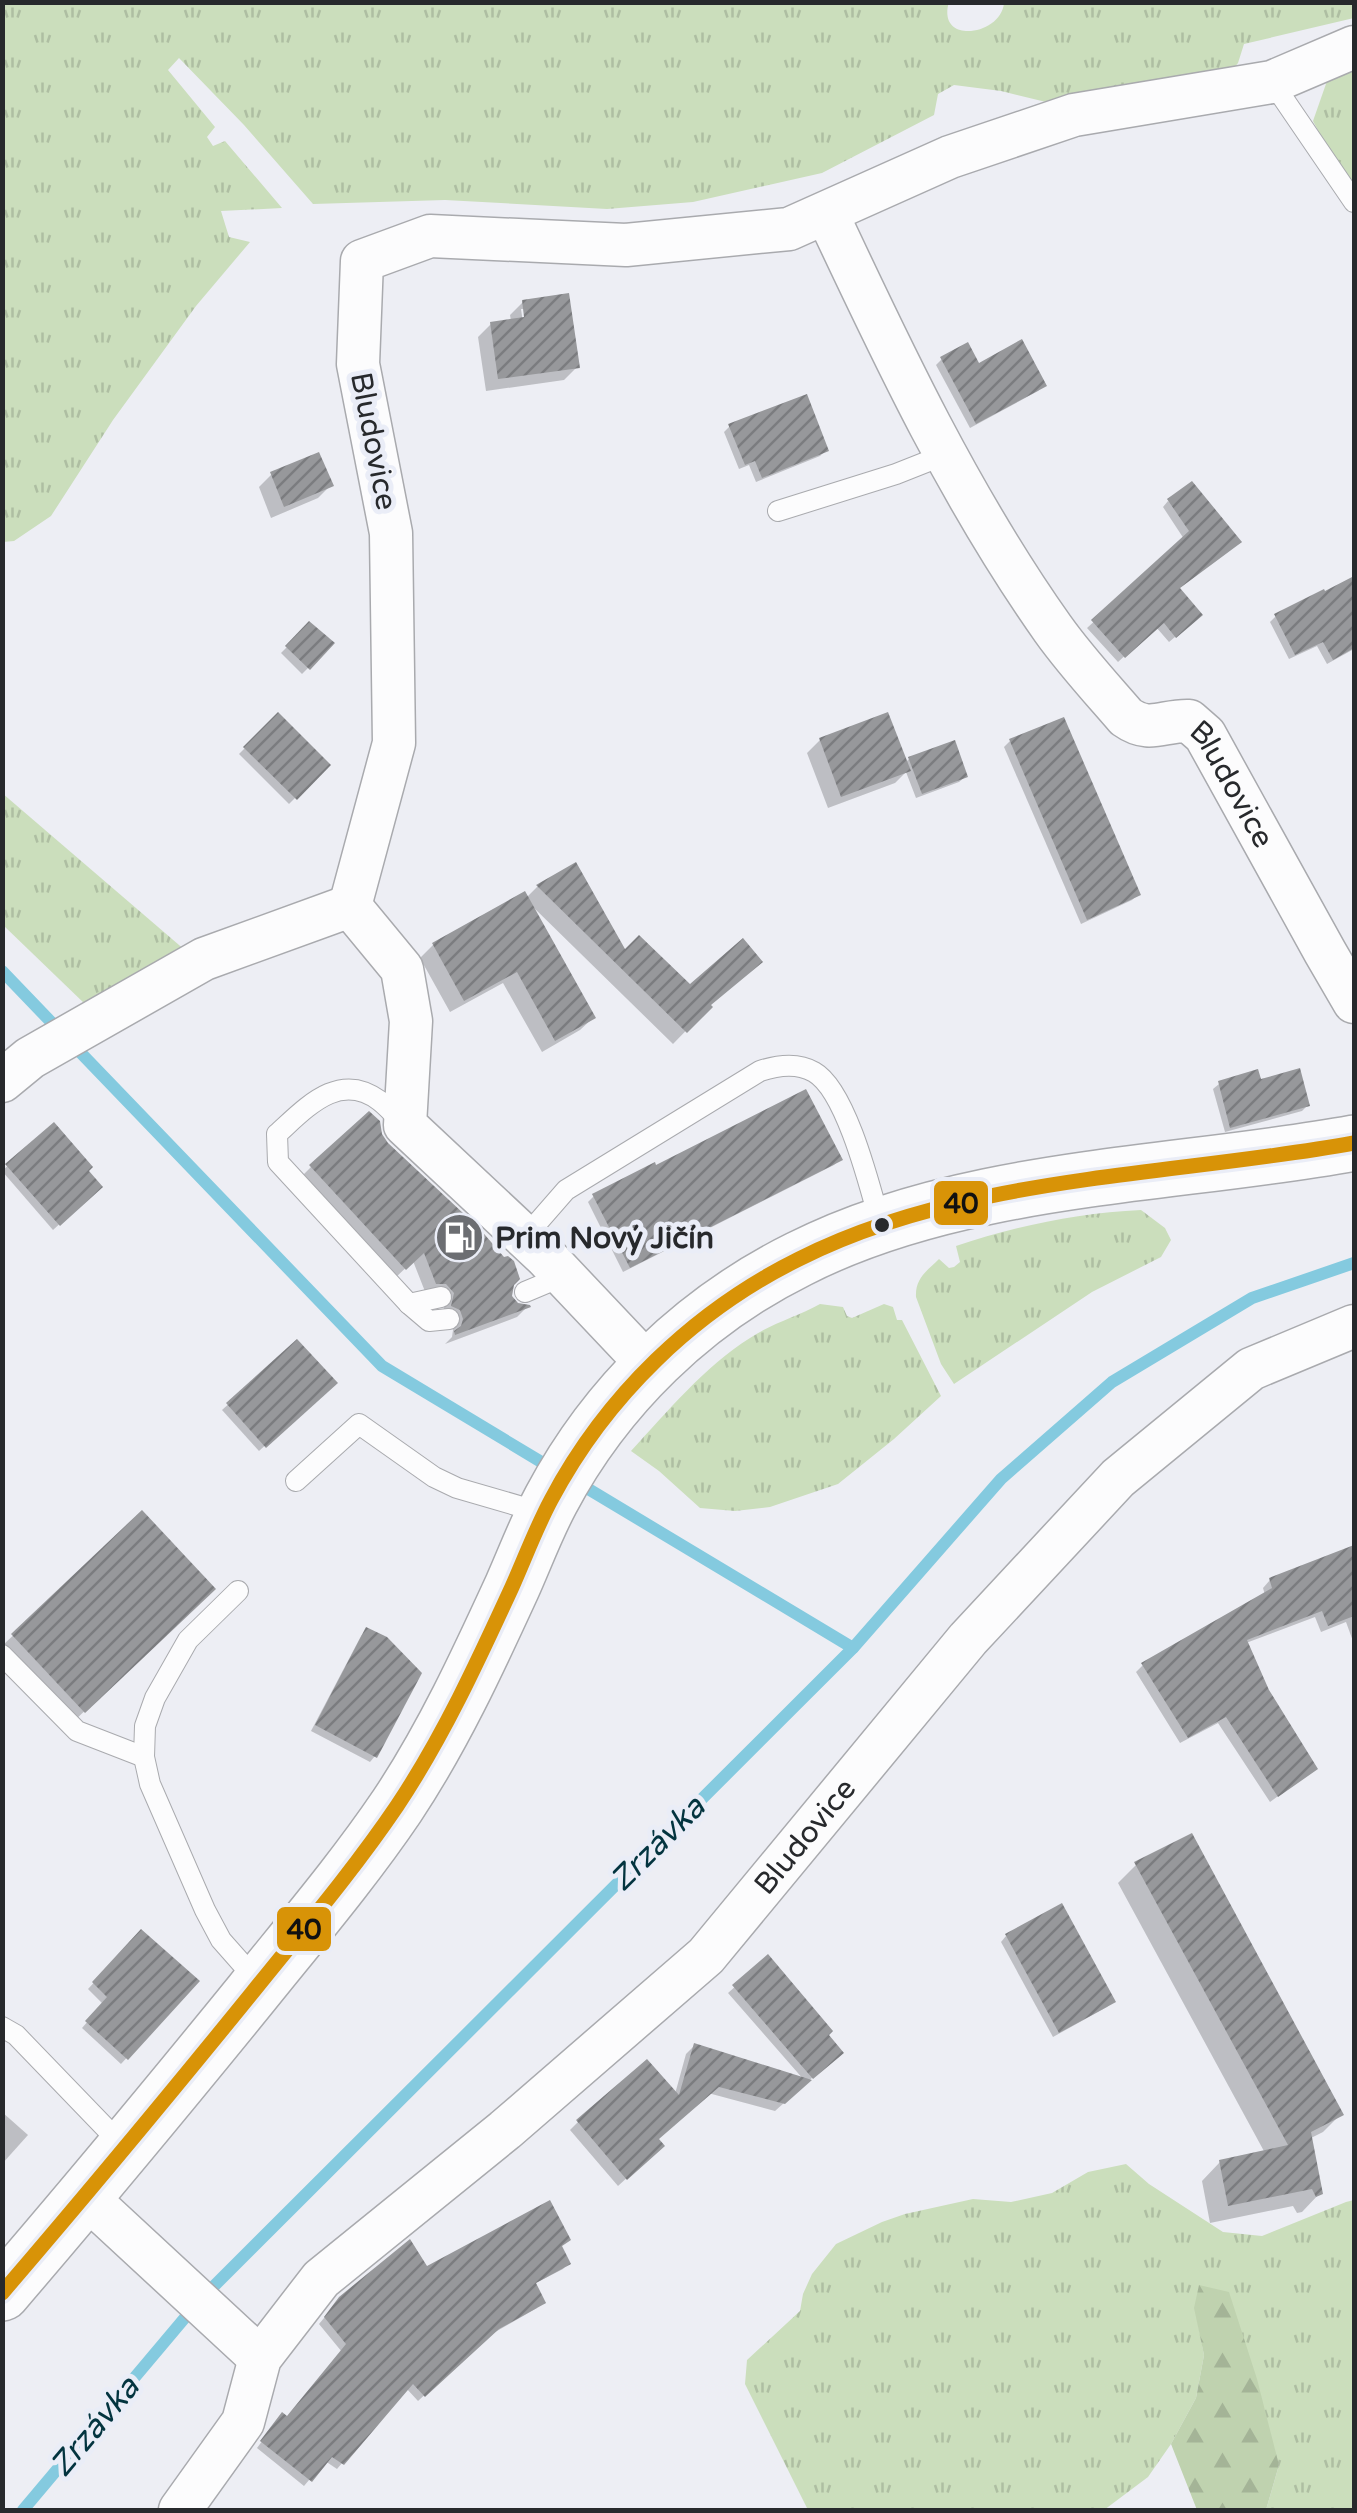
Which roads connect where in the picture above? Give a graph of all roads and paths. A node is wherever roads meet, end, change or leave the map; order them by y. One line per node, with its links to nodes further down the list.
1 (1354, 47): 2 (street, Bludovice)
2 (1272, 82): 3 (lane); 4 (street, Bludovice)
3 (1354, 202)
4 (826, 214): 5 (street, Bludovice); 7 (street, Bludovice)
5 (944, 455): 6 (lane); 8 (street, Bludovice)
6 (778, 512)
7 (350, 906): 9 (street); 10 (street)
8 (1354, 1002)
9 (2, 1081)
10 (405, 1125): 13 (street); 15 (lane)
11 (1354, 1143): 12 (main road)
12 (880, 1225): 13 (lane); 18 (main road)
13 (538, 1265): 18 (street)
14 (441, 1297): 15 (lane)
15 (410, 1304): 16 (lane)
16 (449, 1319)
17 (1354, 1326): 29 (street, Bludovice)
18 (650, 1366): 20 (main road)
19 (296, 1481): 20 (lane)
20 (557, 1490): 24 (main road)
21 (238, 1591): 23 (lane)
22 (2, 1656): 23 (lane)
23 (144, 1757): 24 (lane)
24 (259, 1984): 26 (main road)
25 (2, 2027): 26 (lane)
26 (124, 2148): 27 (main road)
27 (85, 2196): 28 (main road); 29 (street)
28 (2, 2293)
29 (248, 2347): 30 (street, Bludovice)
30 (180, 2510)

